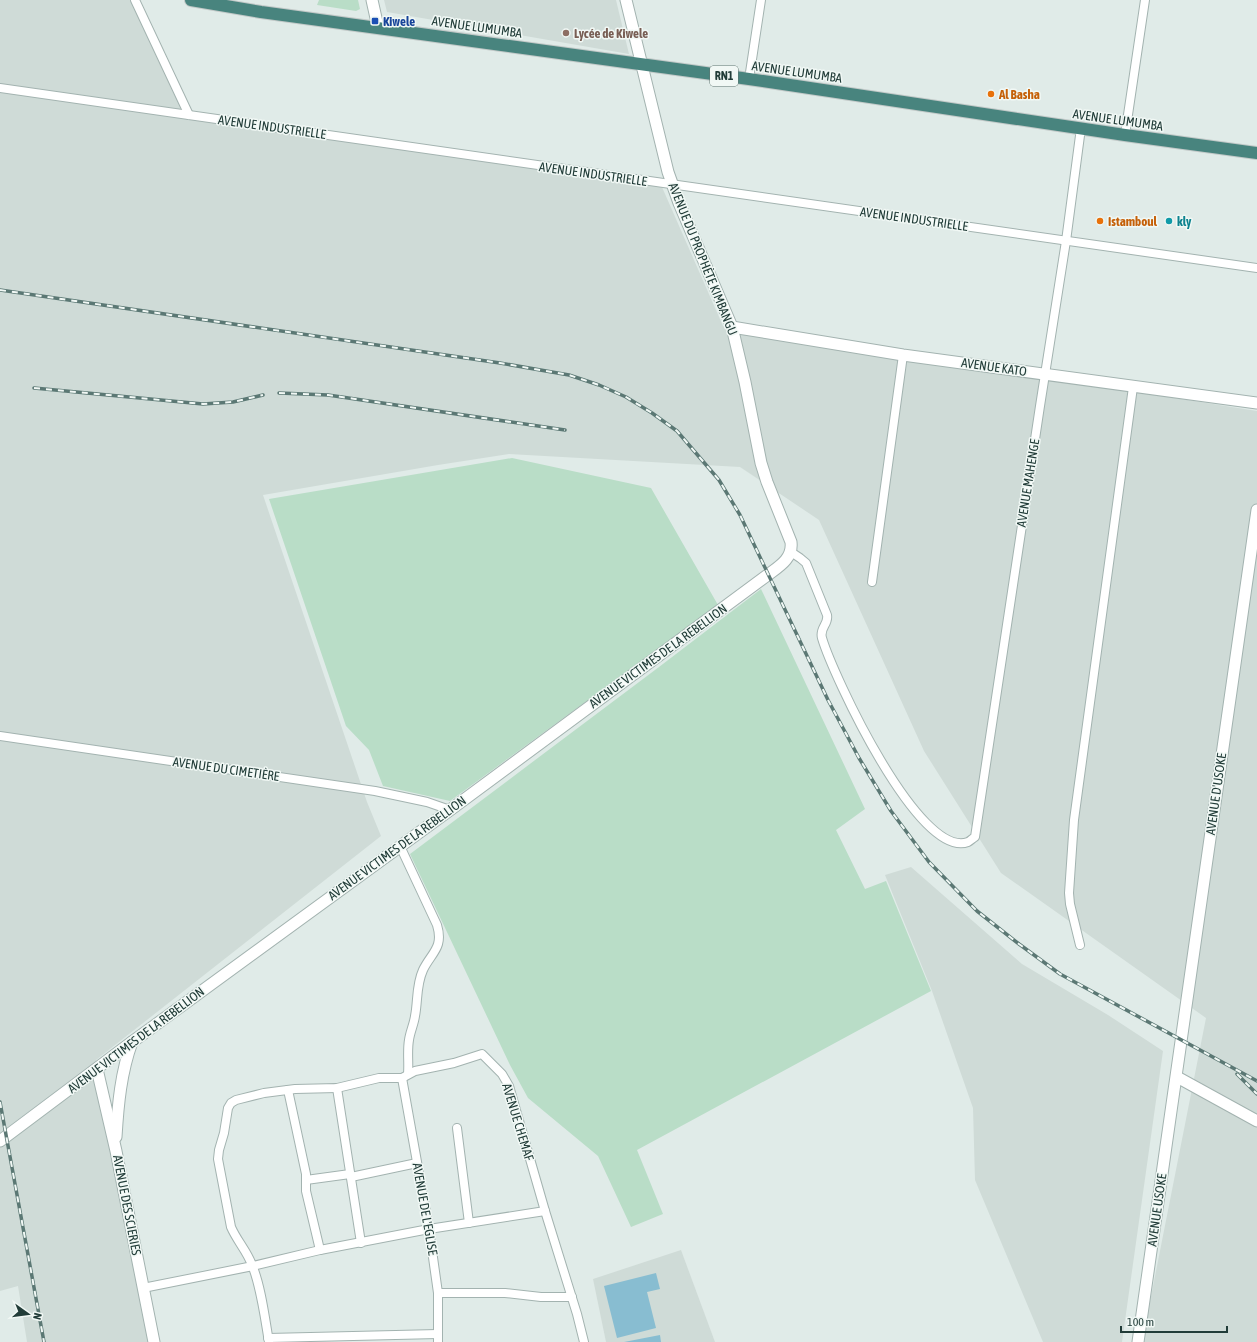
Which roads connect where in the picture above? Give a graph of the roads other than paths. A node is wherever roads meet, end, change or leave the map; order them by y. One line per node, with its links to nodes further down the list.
1 (134, 0): 11 (street)
2 (191, 0): 7 (highway, AVENUE LUMUMBA / RN1)
3 (372, 0): 7 (street)
4 (626, 0): 8 (street, AVENUE DU PROPHÈTE KIMBANGU)
5 (761, 0): 9 (street)
6 (1145, 0): 13 (street)
7 (378, 27): 8 (highway, AVENUE LUMUMBA / RN1)
8 (642, 64): 9 (highway, AVENUE LUMUMBA / RN1); 15 (street, AVENUE DU PROPHÈTE KIMBANGU)
9 (748, 79): 12 (highway, AVENUE LUMUMBA / RN1)
10 (0, 88): 11 (street, AVENUE INDUSTRIELLE)
11 (189, 115): 15 (street, AVENUE INDUSTRIELLE)
12 (1081, 128): 13 (highway, AVENUE LUMUMBA / RN1); 16 (street, AVENUE MAHENGE)
13 (1124, 135): 14 (highway, AVENUE LUMUMBA / RN1)
14 (1257, 153)
15 (672, 185): 16 (street, AVENUE INDUSTRIELLE); 18 (street, AVENUE DU PROPHÈTE KIMBANGU)
16 (1066, 241): 17 (street, AVENUE INDUSTRIELLE); 20 (street, AVENUE MAHENGE)
17 (1257, 268)
18 (732, 327): 19 (street, AVENUE KATO); 24 (street, AVENUE DU PROPHÈTE KIMBANGU)
19 (903, 355): 20 (street, AVENUE KATO); 25 (street)
20 (1045, 374): 21 (street, AVENUE KATO); 24 (street, AVENUE MAHENGE)
21 (1133, 387): 22 (street, AVENUE KATO); 29 (street)
22 (1257, 403)
23 (1257, 510): 33 (street, AVENUE D'USOKE)
24 (791, 552): 27 (street, AVENUE VICTIMES DE LA REBELLION)
25 (872, 582)
26 (0, 736): 27 (street, AVENUE DU CIMETIÈRE)
27 (450, 810): 28 (street, AVENUE VICTIMES DE LA REBELLION)
28 (400, 846): 30 (street, AVENUE VICTIMES DE LA REBELLION); 32 (street, AVENUE DE L'EGLISE)
29 (1080, 945)
30 (132, 1042): 31 (street, AVENUE VICTIMES DE LA REBELLION); 39 (street)
31 (97, 1069): 38 (street, AVENUE VICTIMES DE LA REBELLION); 39 (street, AVENUE DES SCIERIES)
32 (405, 1076): 34 (street, AVENUE CHEMAF); 40 (street, AVENUE DE L'EGLISE); 43 (street, AVENUE CHEMAF)
33 (1177, 1077): 36 (street); 57 (street, AVENUE USOKE)
34 (337, 1088): 35 (street, AVENUE CHEMAF); 41 (street)
35 (288, 1090): 42 (street); 48 (street, AVENUE CHEMAF)
36 (1257, 1121)
37 (457, 1128): 44 (street)
38 (0, 1141)
39 (116, 1151): 49 (street, AVENUE DES SCIERIES)
40 (417, 1163): 41 (street); 45 (street, AVENUE DE L'EGLISE)
41 (350, 1176): 42 (street); 46 (street)
42 (306, 1180): 47 (street)
43 (545, 1211): 44 (street); 51 (street, AVENUE CHEMAF)
44 (469, 1223): 45 (street)
45 (429, 1229): 46 (street); 50 (street, AVENUE DE L'EGLISE)
46 (361, 1242): 47 (street)
47 (320, 1250): 48 (street)
48 (253, 1266): 49 (street); 54 (street)
49 (143, 1288): 55 (street, AVENUE DES SCIERIES)
50 (438, 1293): 51 (street); 52 (street, AVENUE DE L'EGLISE)
51 (572, 1297): 56 (street, AVENUE CHEMAF)
52 (438, 1338): 53 (street)
53 (359, 1339): 54 (street)
54 (268, 1340)
55 (154, 1342)
56 (584, 1342)
57 (1138, 1342)

